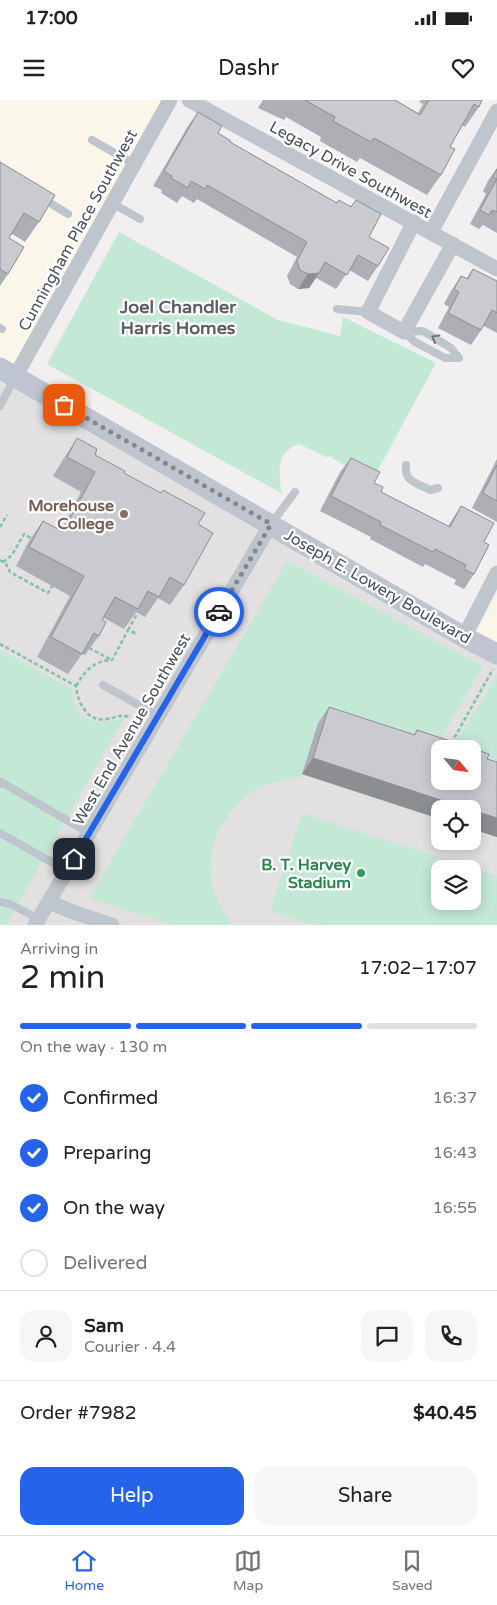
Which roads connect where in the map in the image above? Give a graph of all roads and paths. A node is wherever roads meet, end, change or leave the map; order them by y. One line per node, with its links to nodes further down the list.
1 (170, 100): 5 (street, Cunningham Place Southwest)
2 (189, 100): 10 (street, Legacy Drive Southwest)
3 (497, 111): 11 (street)
4 (92, 140): 5 (lane)
5 (134, 164): 7 (street, Cunningham Place Southwest)
6 (34, 194): 8 (lane)
7 (112, 203): 9 (lane); 17 (street, Cunningham Place Southwest)
8 (68, 214)
9 (140, 219)
10 (414, 222): 11 (street, Legacy Drive Southwest); 15 (street)
11 (430, 232): 12 (street, Legacy Drive Southwest)
12 (453, 244): 13 (street, Legacy Drive Southwest); 16 (street)
13 (497, 269)
14 (338, 309): 15 (lane)
15 (368, 312): 16 (street)
16 (404, 332): 16 (lane, one-way to 16)
17 (8, 373): 18 (lane); 23 (main road, Joseph E. Lowery Boulevard)
18 (0, 406)
19 (406, 465): 20 (lane)
20 (438, 488)
21 (295, 492): 23 (lane)
22 (7, 515): 24 (path)
23 (271, 524): 32 (main road, Joseph E. Lowery Boulevard); 39 (street, West End Avenue Southwest)
24 (0, 527)
25 (37, 541): 26 (path)
26 (1, 561): 28 (path)
27 (496, 578): 32 (street)
28 (52, 586)
29 (138, 614): 30 (path)
30 (128, 630): 31 (path); 35 (path)
31 (136, 631)
32 (464, 637): 36 (main road, Joseph E. Lowery Boulevard)
33 (0, 644): 38 (path)
34 (89, 648): 35 (path)
35 (112, 660): 38 (path)
36 (496, 660): 41 (path)
37 (103, 685): 39 (lane)
38 (76, 686): 40 (path)
39 (158, 716): 44 (street, West End Avenue Southwest)
40 (130, 717)
41 (453, 740)
42 (0, 784): 44 (lane)
43 (0, 833): 45 (lane)
44 (89, 834): 45 (street, West End Avenue Southwest)
45 (67, 871): 47 (street, West End Avenue Southwest)
46 (0, 902): 48 (lane)
47 (49, 902): 48 (street, West End Avenue Southwest); 49 (street)
48 (37, 922)
49 (112, 925)

